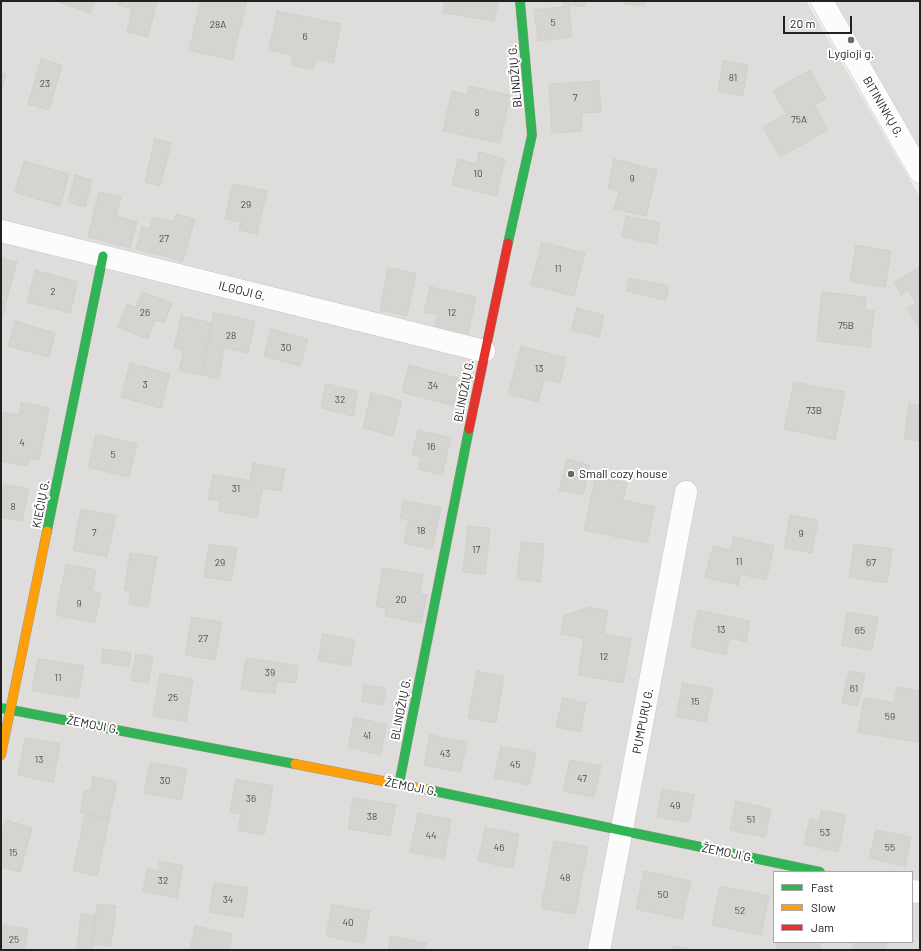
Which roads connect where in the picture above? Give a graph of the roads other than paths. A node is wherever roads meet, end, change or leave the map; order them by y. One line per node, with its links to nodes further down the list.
1 (520, 1): 6 (street, BLINDŽIŲ G.)
2 (822, 1): 3 (street, BITININKŲ G.)
3 (920, 172)
4 (1, 231): 5 (street, ILGOJI G.)
5 (102, 256): 6 (street, ILGOJI G.); 9 (street, KIEČIŲ G.)
6 (484, 351): 11 (street, BLINDŽIŲ G.)
7 (686, 492): 12 (street, PUMPURŲ G.)
8 (1, 708): 9 (street, ŽEMOJI G.)
9 (12, 710): 10 (street, KIEČIŲ G.); 11 (street, ŽEMOJI G.)
10 (1, 755)
11 (399, 784): 12 (street, ŽEMOJI G.)
12 (622, 830): 13 (street, ŽEMOJI G.); 14 (street, PUMPURŲ G.)
13 (815, 871)
14 (599, 950)

